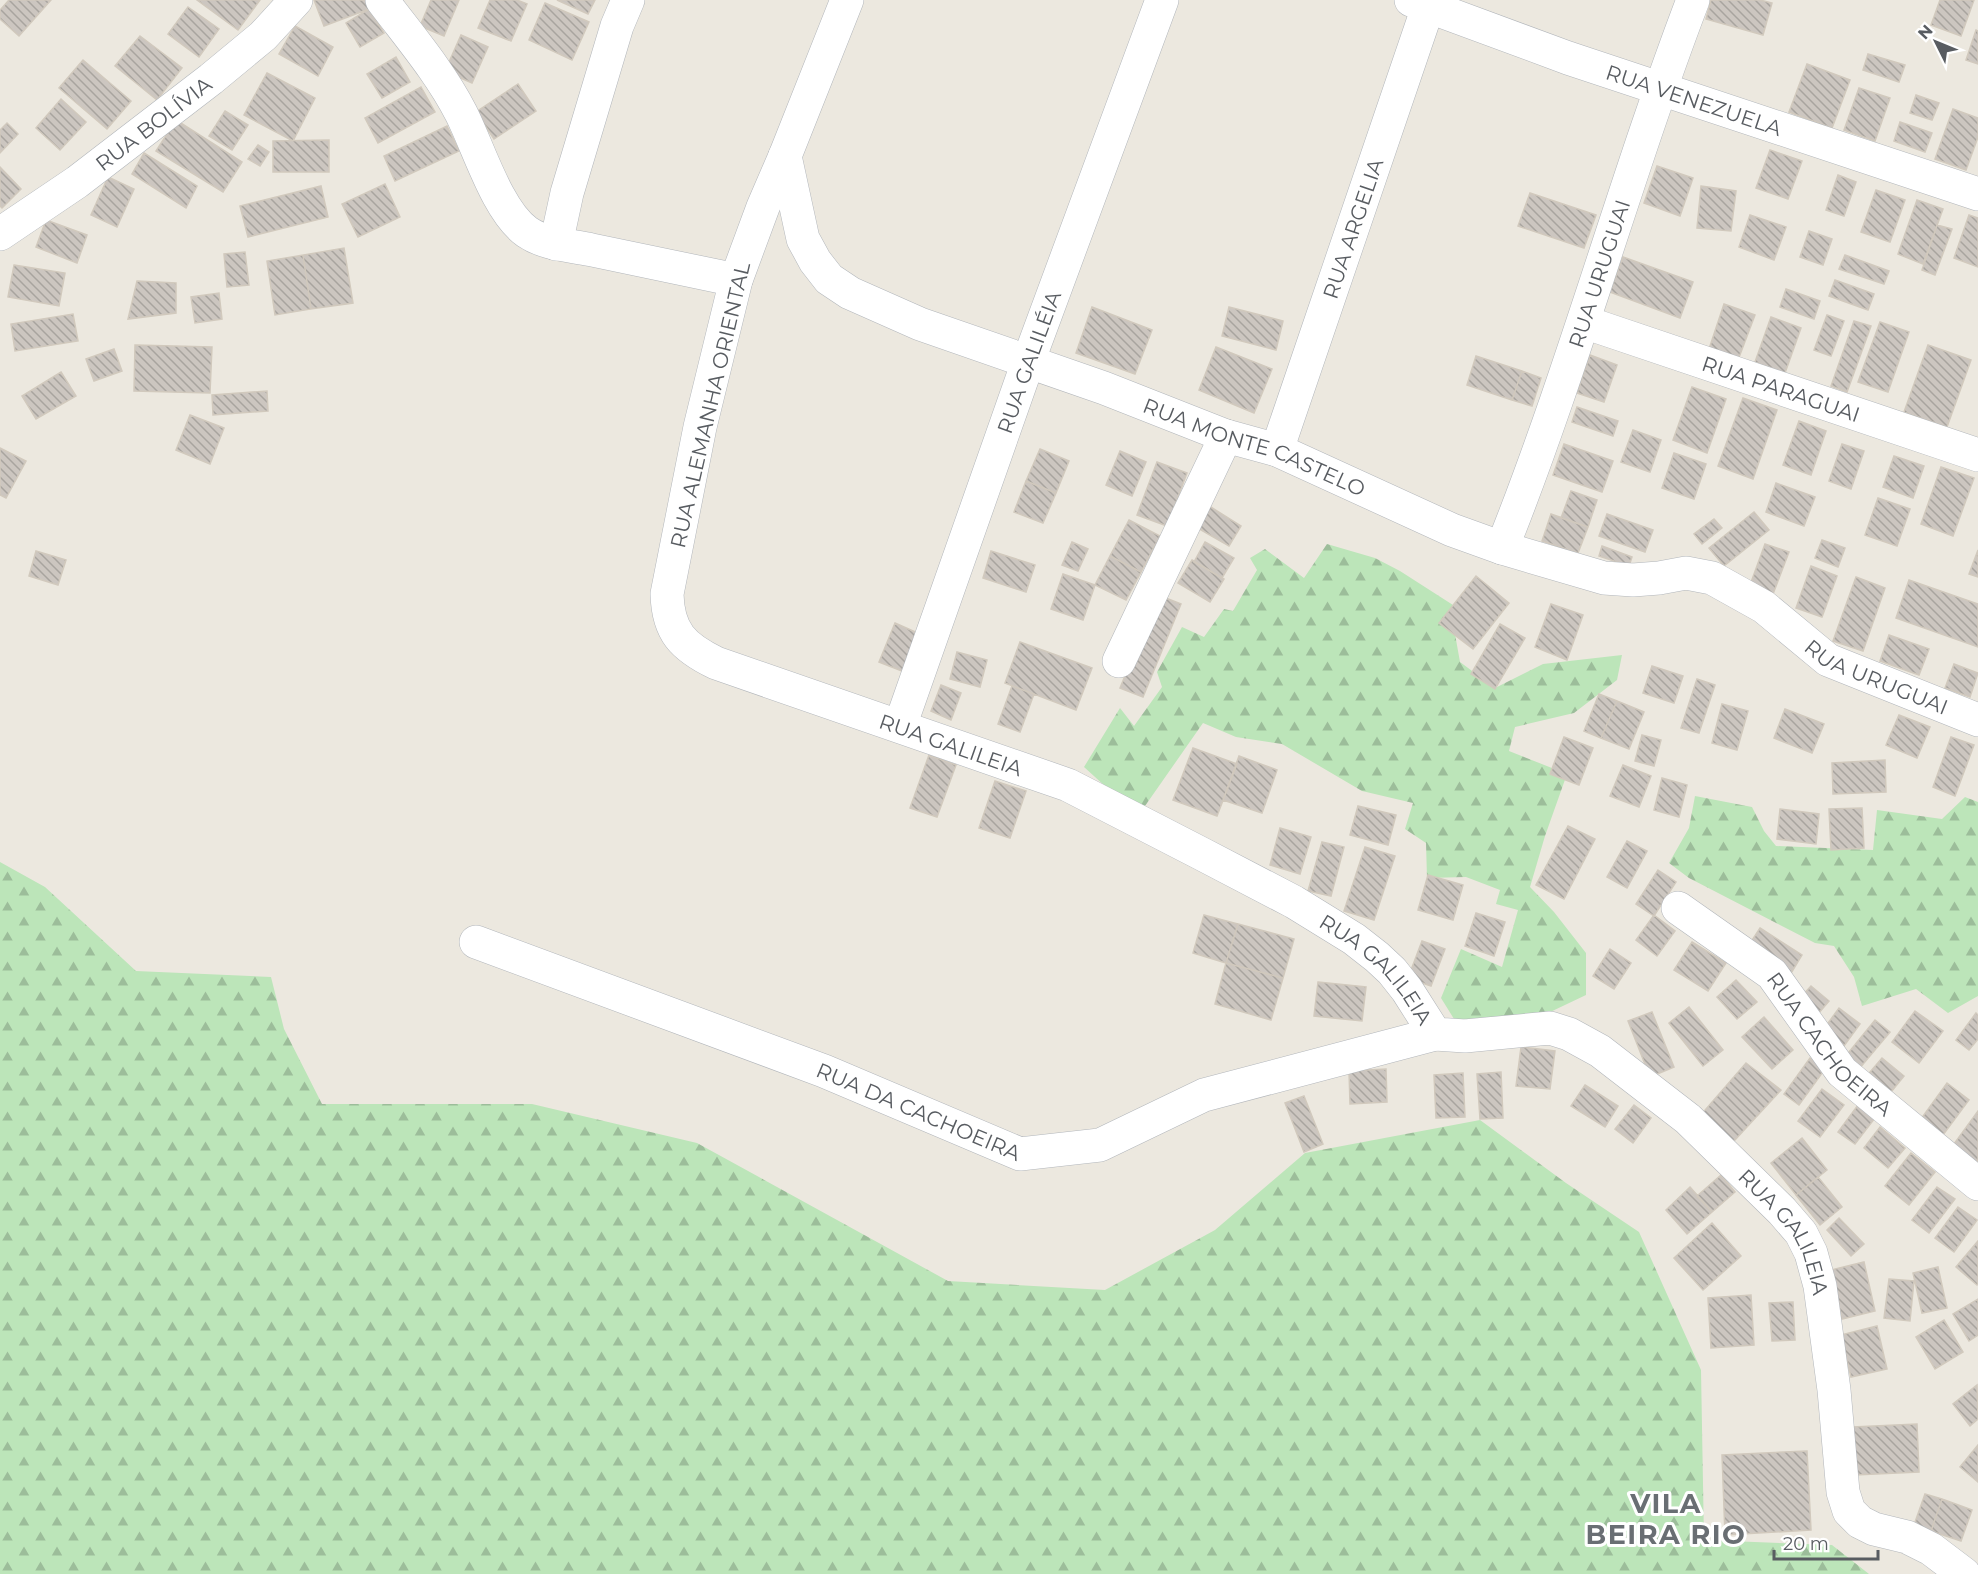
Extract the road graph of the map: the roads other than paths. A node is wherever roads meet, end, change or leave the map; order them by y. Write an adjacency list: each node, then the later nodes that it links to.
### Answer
1 (296, 0): 11 (street, RUA BOLÍVIA)
2 (382, 0): 12 (street)
3 (628, 0): 12 (street)
4 (847, 0): 9 (street, RUA ALEMANHA ORIENTAL)
5 (1162, 0): 15 (street, RUA GALILÉIA)
6 (1693, 0): 8 (street, RUA URUGUAI)
7 (1419, 4): 8 (street, RUA VENEZUELA); 17 (street, RUA ARGELIA)
8 (1659, 88): 10 (street, RUA VENEZUELA); 14 (street, RUA URUGUAI)
9 (785, 156): 13 (street, RUA ALEMANHA ORIENTAL); 15 (street, RUA MONTE CASTELO)
10 (1978, 194)
11 (0, 234)
12 (556, 244): 13 (street)
13 (736, 280): 22 (street, RUA ALEMANHA ORIENTAL)
14 (1584, 322): 18 (street, RUA PARAGUAI); 19 (street, RUA URUGUAI)
15 (1028, 362): 16 (street, RUA MONTE CASTELO); 24 (street, RUA GALILÉIA)
16 (1226, 436): 17 (street, RUA MONTE CASTELO); 21 (street)
17 (1277, 450): 19 (street, RUA MONTE CASTELO)
18 (1978, 455)
19 (1502, 548): 20 (street, RUA MONTE CASTELO)
20 (1686, 573): 23 (street, RUA URUGUAI)
21 (1119, 661)
22 (716, 663): 24 (street, RUA GALILEIA)
23 (1978, 720)
24 (900, 726): 27 (street, RUA GALILEIA)
25 (1678, 908): 28 (street, RUA CACHOEIRA)
26 (476, 942): 27 (street, RUA DA CACHOEIRA)
27 (1435, 1034): 29 (street, RUA GALILEIA)
28 (1978, 1184)
29 (1964, 1574)

